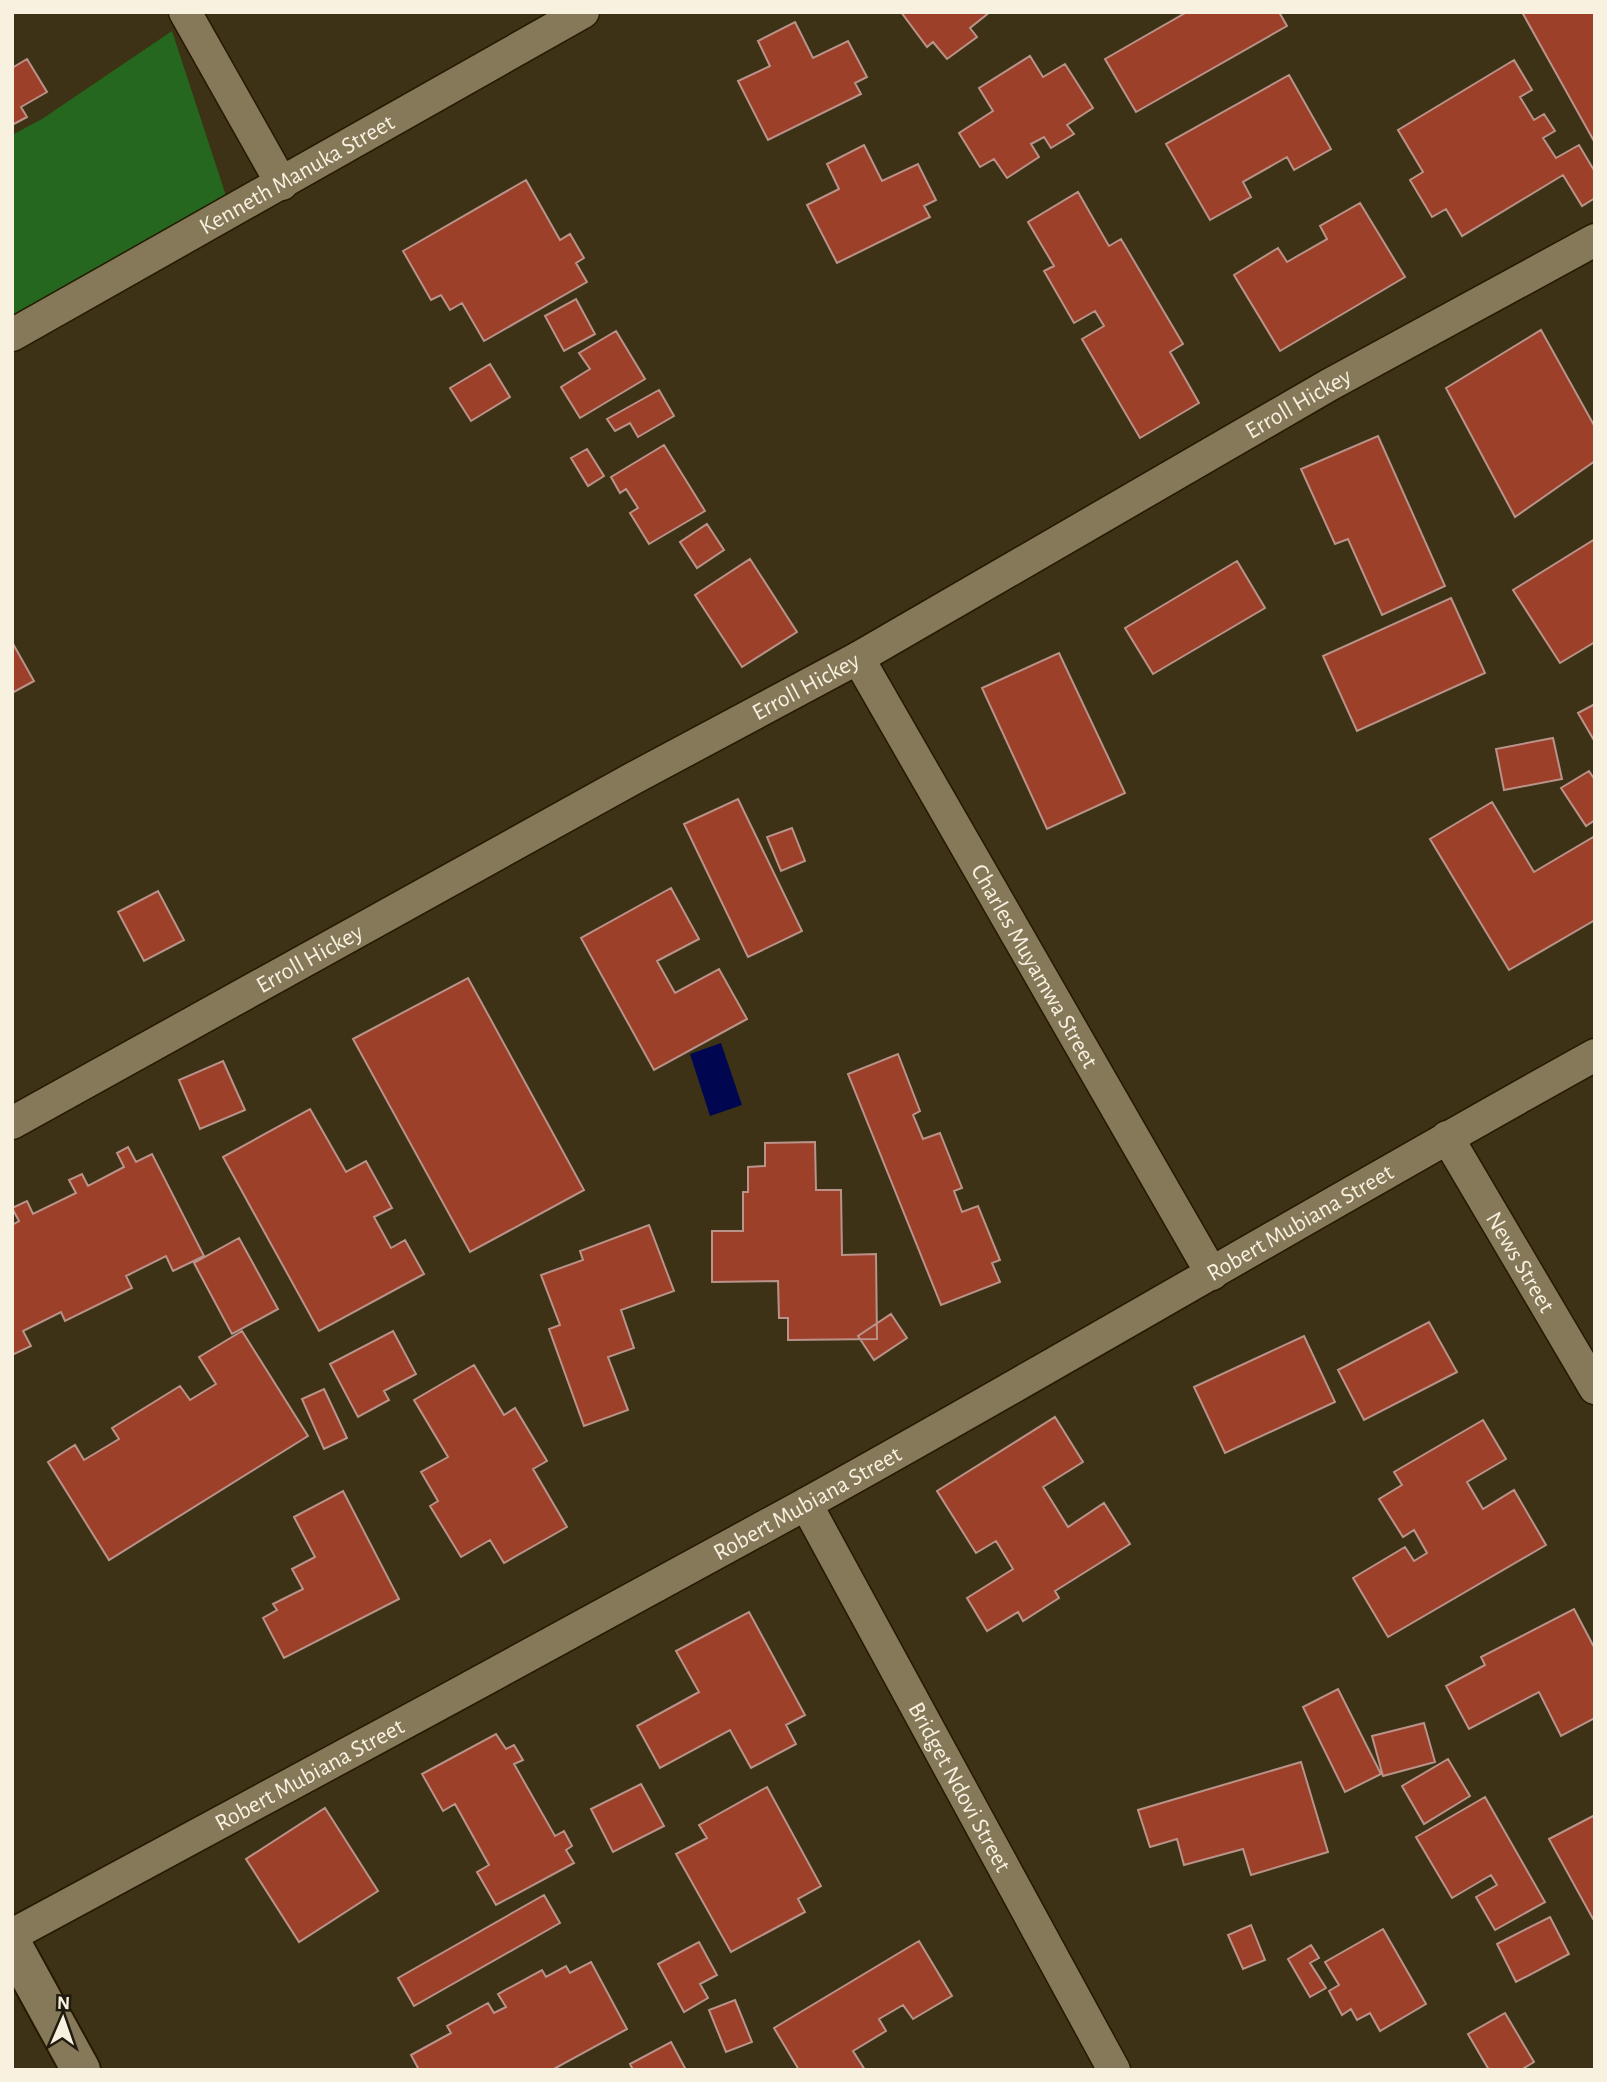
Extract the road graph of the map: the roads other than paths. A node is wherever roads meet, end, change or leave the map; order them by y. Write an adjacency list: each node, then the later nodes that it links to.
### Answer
1 (185, 12): 3 (street)
2 (583, 12): 3 (street, Kenneth Manuka Street)
3 (282, 184): 5 (street, Kenneth Manuka Street)
4 (1595, 240): 6 (street, Erroll Hickey)
5 (12, 335)
6 (858, 658): 8 (street, Erroll Hickey); 10 (street, Charles Muyamwa Street)
7 (1595, 1055): 9 (street, Robert Mubiana Street)
8 (12, 1124)
9 (1447, 1136): 10 (street, Robert Mubiana Street); 11 (street, News Street)
10 (1212, 1274): 12 (street, Robert Mubiana Street)
11 (1595, 1388)
12 (806, 1504): 13 (street, Robert Mubiana Street); 16 (street, Bridget Ndovi Street)
13 (12, 1936)
14 (12, 1944): 15 (main road)
15 (81, 2070)
16 (1114, 2070)

